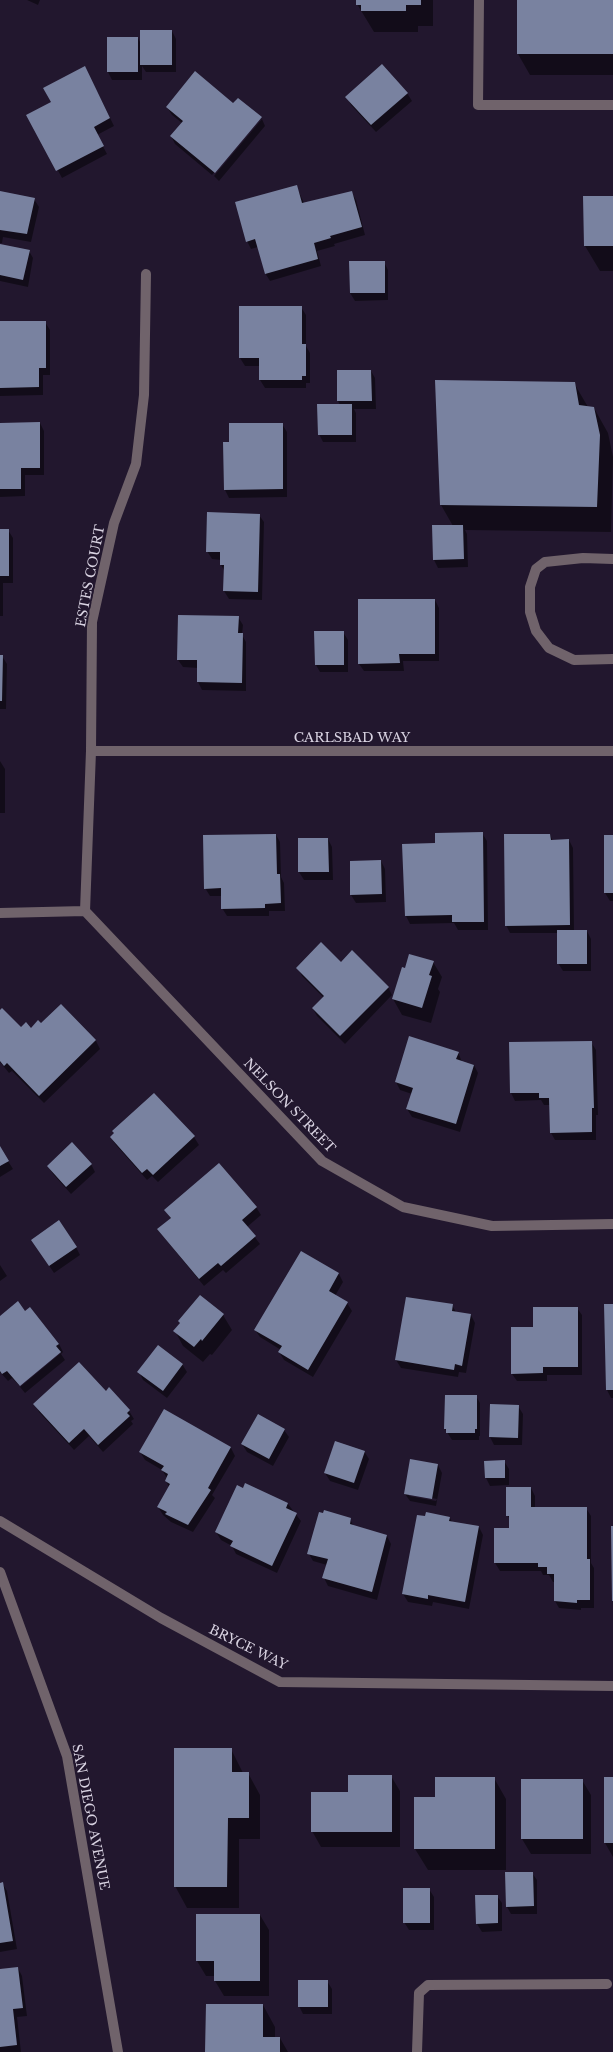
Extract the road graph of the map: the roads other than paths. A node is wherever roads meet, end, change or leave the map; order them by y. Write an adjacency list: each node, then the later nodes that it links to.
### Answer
1 (479, 0): 2 (street)
2 (613, 105)
3 (146, 274): 6 (street, ESTES COURT)
4 (613, 559): 5 (street)
5 (613, 659)
6 (91, 751): 7 (street, CARLSBAD WAY); 8 (street, ESTES COURT)
7 (613, 751)
8 (85, 911): 9 (street); 10 (street, NELSON STREET)
9 (0, 913)
10 (613, 1224)
11 (0, 1522): 13 (street, BRYCE WAY)
12 (0, 1572): 15 (street, SAN DIEGO AVENUE)
13 (613, 1686)
14 (607, 1984): 16 (street)
15 (118, 2052)
16 (417, 2052)

